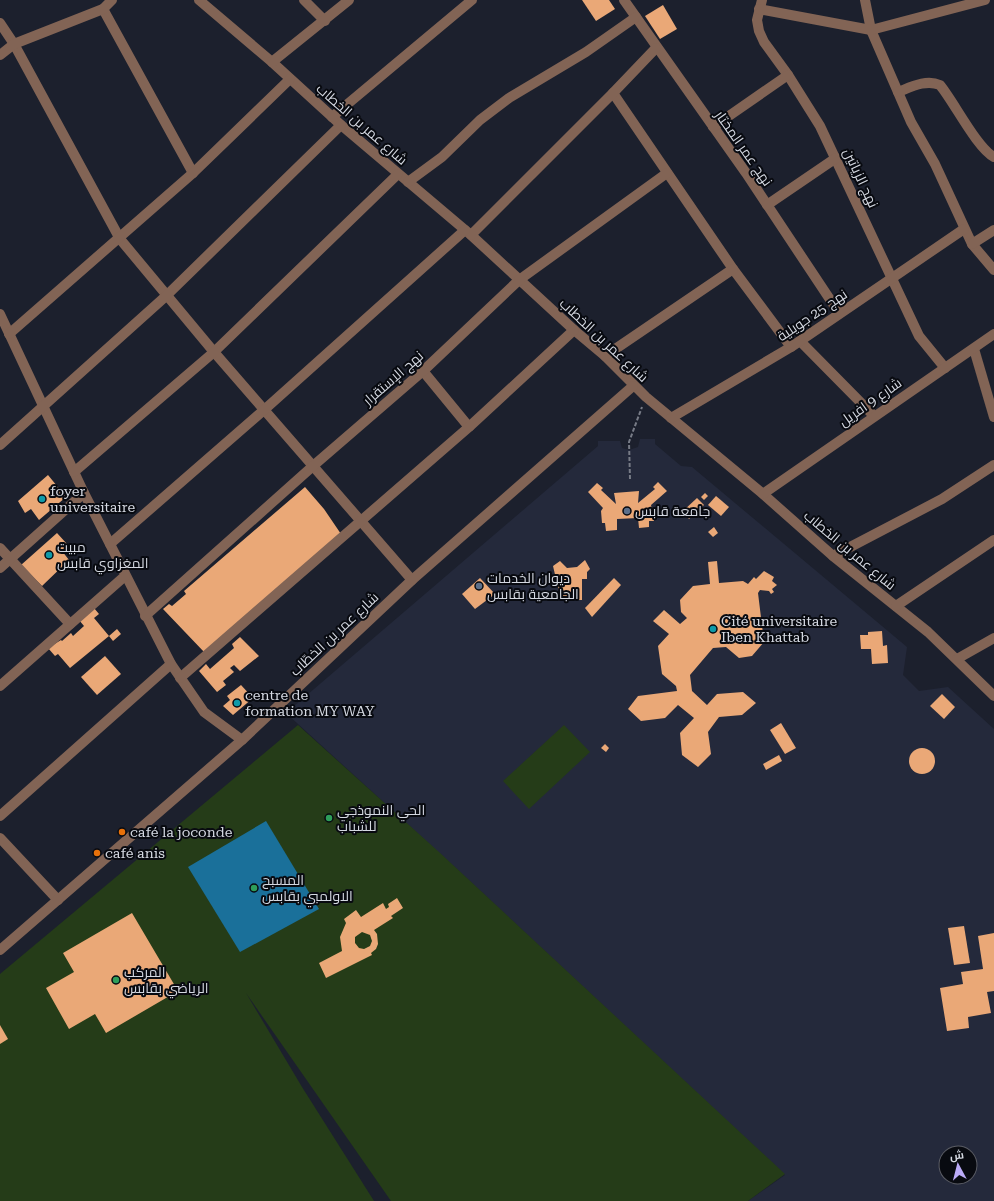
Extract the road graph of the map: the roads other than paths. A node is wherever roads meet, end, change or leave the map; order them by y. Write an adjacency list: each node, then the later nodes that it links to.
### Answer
1 (112, 0): 10 (street)
2 (199, 0): 18 (street, شارع عمر بن الخطاب)
3 (304, 0): 12 (street)
4 (349, 0): 12 (street)
5 (472, 0): 23 (street)
6 (624, 0): 11 (street, نهج عمر المختار)
7 (865, 0): 14 (street)
8 (985, 0): 14 (street)
9 (760, 4): 14 (street); 19 (street, نهج الزياتين)
10 (102, 9): 15 (street); 29 (street)
11 (636, 17): 16 (street, نهج عمر المختار); 31 (street)
12 (325, 21): 18 (street)
13 (0, 23): 15 (street)
14 (871, 30): 21 (street)
15 (14, 44): 17 (street); 36 (street)
16 (656, 48): 22 (street); 25 (street, نهج عمر المختار)
17 (0, 55)
18 (272, 62): 20 (street, شارع عمر بن الخطاب)
19 (788, 75): 25 (street); 27 (street, نهج الزياتين)
20 (290, 79): 23 (street, شارع عمر بن الخطاب); 29 (street)
21 (898, 92): 26 (street); 33 (street)
22 (613, 93): 28 (street); 35 (street)
23 (332, 117): 24 (street, شارع عمر بن الخطاب)
24 (341, 125): 30 (street, شارع عمر بن الخطاب); 42 (street)
25 (713, 127): 32 (street, نهج عمر المختار)
26 (994, 157)
27 (836, 158): 32 (street); 40 (street, نهج الزياتين)
28 (667, 173): 38 (street); 41 (street, نهج الإستقرار)
29 (193, 174): 36 (street)
30 (398, 174): 31 (street, شارع عمر بن الخطاب); 51 (street)
31 (408, 182): 35 (street, شارع عمر بن الخطاب)
32 (767, 205): 43 (street, نهج عمر المختار)
33 (964, 229): 37 (street); 40 (street, نهج 25 جويلية)
34 (994, 230): 37 (street)
35 (468, 232): 41 (street, شارع عمر بن الخطاب); 57 (street)
36 (120, 239): 42 (street); 46 (street)
37 (972, 244): 39 (street)
38 (733, 269): 49 (street); 52 (street)
39 (994, 270)
40 (892, 279): 43 (street, نهج 25 جويلية); 53 (street, نهج الزياتين)
41 (519, 280): 45 (street, شارع عمر بن الخطاب); 54 (street, نهج الإستقرار)
42 (166, 296): 51 (street); 56 (street)
43 (840, 313): 48 (street, نهج 25 جويلية)
44 (0, 314): 46 (street)
45 (574, 330): 52 (street, شارع عمر بن الخطاب); 61 (street)
46 (9, 334): 56 (street)
47 (994, 334): 50 (street, شارع 9 افريل)
48 (800, 341): 49 (street, نهج 25 جويلية); 58 (street)
49 (791, 347): 60 (street, نهج 25 جويلية)
50 (974, 349): 53 (street, شارع 9 افريل); 59 (street)
51 (214, 352): 57 (street); 65 (street)
52 (605, 356): 55 (street, شارع عمر بن الخطاب)
53 (945, 368): 58 (street, شارع 9 افريل)
54 (423, 372): 61 (street); 64 (street, نهج الإستقرار)
55 (633, 386): 60 (street, شارع عمر بن الخطاب); 76 (street, شارع عمر بن الخطّاب)
56 (43, 408): 62 (street); 65 (street)
57 (264, 410): 64 (street); 70 (street)
58 (874, 416): 67 (street, شارع 9 افريل)
59 (994, 417)
60 (671, 418): 67 (street, شارع عمر بن الخطاب)
61 (469, 427): 68 (street)
62 (0, 445)
63 (994, 465): 72 (street)
64 (313, 466): 68 (street); 78 (street, نهج الإستقرار)
65 (74, 472): 66 (street)
66 (84, 493): 70 (street); 73 (street)
67 (763, 494): 72 (street, شارع عمر بن الخطاب)
68 (361, 522): 76 (street); 83 (street)
69 (994, 540): 77 (street)
70 (110, 544): 75 (street)
71 (0, 548): 73 (street)
72 (833, 556): 77 (street, شارع عمر بن الخطاب)
73 (10, 559): 74 (street); 79 (street)
74 (0, 568)
75 (125, 576): 78 (street); 79 (street)
76 (412, 580): 86 (street, شارع عمر بن الخطّاب)
77 (896, 606): 81 (street, شارع عمر بن الخطاب)
78 (146, 616): 82 (street)
79 (70, 624): 84 (street)
80 (994, 638): 81 (street)
81 (957, 659): 85 (street, شارع عمر بن الخطاب)
82 (171, 664): 83 (street); 87 (street)
83 (180, 678): 86 (street)
84 (0, 686)
85 (994, 696)
86 (242, 740): 89 (street, شارع عمر بن الخطّاب)
87 (0, 816)
88 (0, 838): 89 (street)
89 (58, 900): 90 (street, شارع عمر بن الخطّاب)
90 (0, 950)

